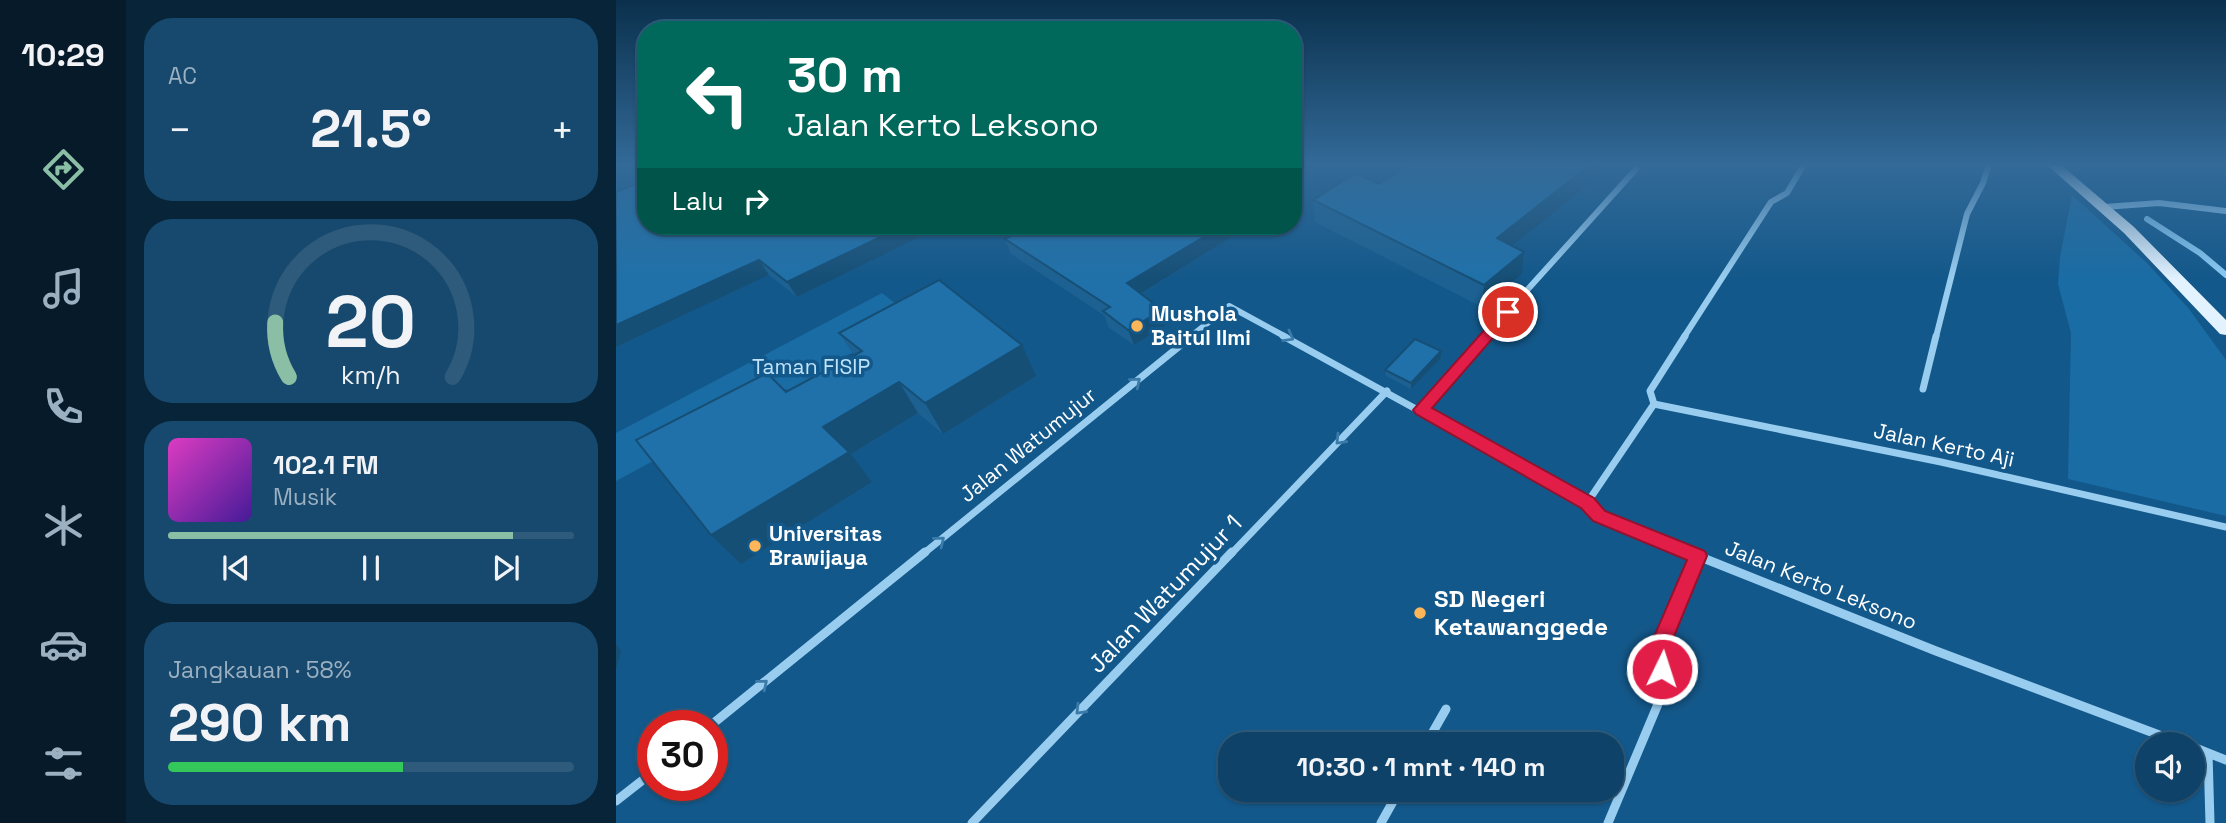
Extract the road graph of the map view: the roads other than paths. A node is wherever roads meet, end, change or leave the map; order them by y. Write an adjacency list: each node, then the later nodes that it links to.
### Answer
1 (1606, 202): 11 (street)
2 (1771, 202): 10 (street)
3 (1972, 202): 8 (street)
4 (2098, 202): 5 (main road)
5 (2104, 207): 6 (street); 7 (main road)
6 (2226, 211)
7 (2226, 330)
8 (1923, 390)
9 (1387, 391): 11 (street, Jalan Kerto Leksono); 16 (street, Jalan Watumujur, one-way to 9); 25 (street, Jalan Watumujur 1, one-way to 25)
10 (1654, 404): 12 (street); 13 (street, Jalan Kerto Aji)
11 (1421, 410): 12 (street, Jalan Kerto Leksono)
12 (1587, 503): 14 (street, Jalan Kerto Leksono)
13 (2226, 527)
14 (1698, 556): 18 (street, Jalan Kerto Leksono); 27 (street)
15 (1446, 709): 17 (street)
16 (728, 712)
17 (1433, 732)
18 (2151, 732)
19 (2205, 752): 20 (street)
20 (2208, 753): 21 (street); 28 (street)
21 (2226, 760)
22 (637, 785): 23 (street)
23 (616, 801)
24 (1393, 802): 26 (street)
25 (972, 823)
26 (1381, 823)
27 (1608, 823)
28 (2210, 823)

